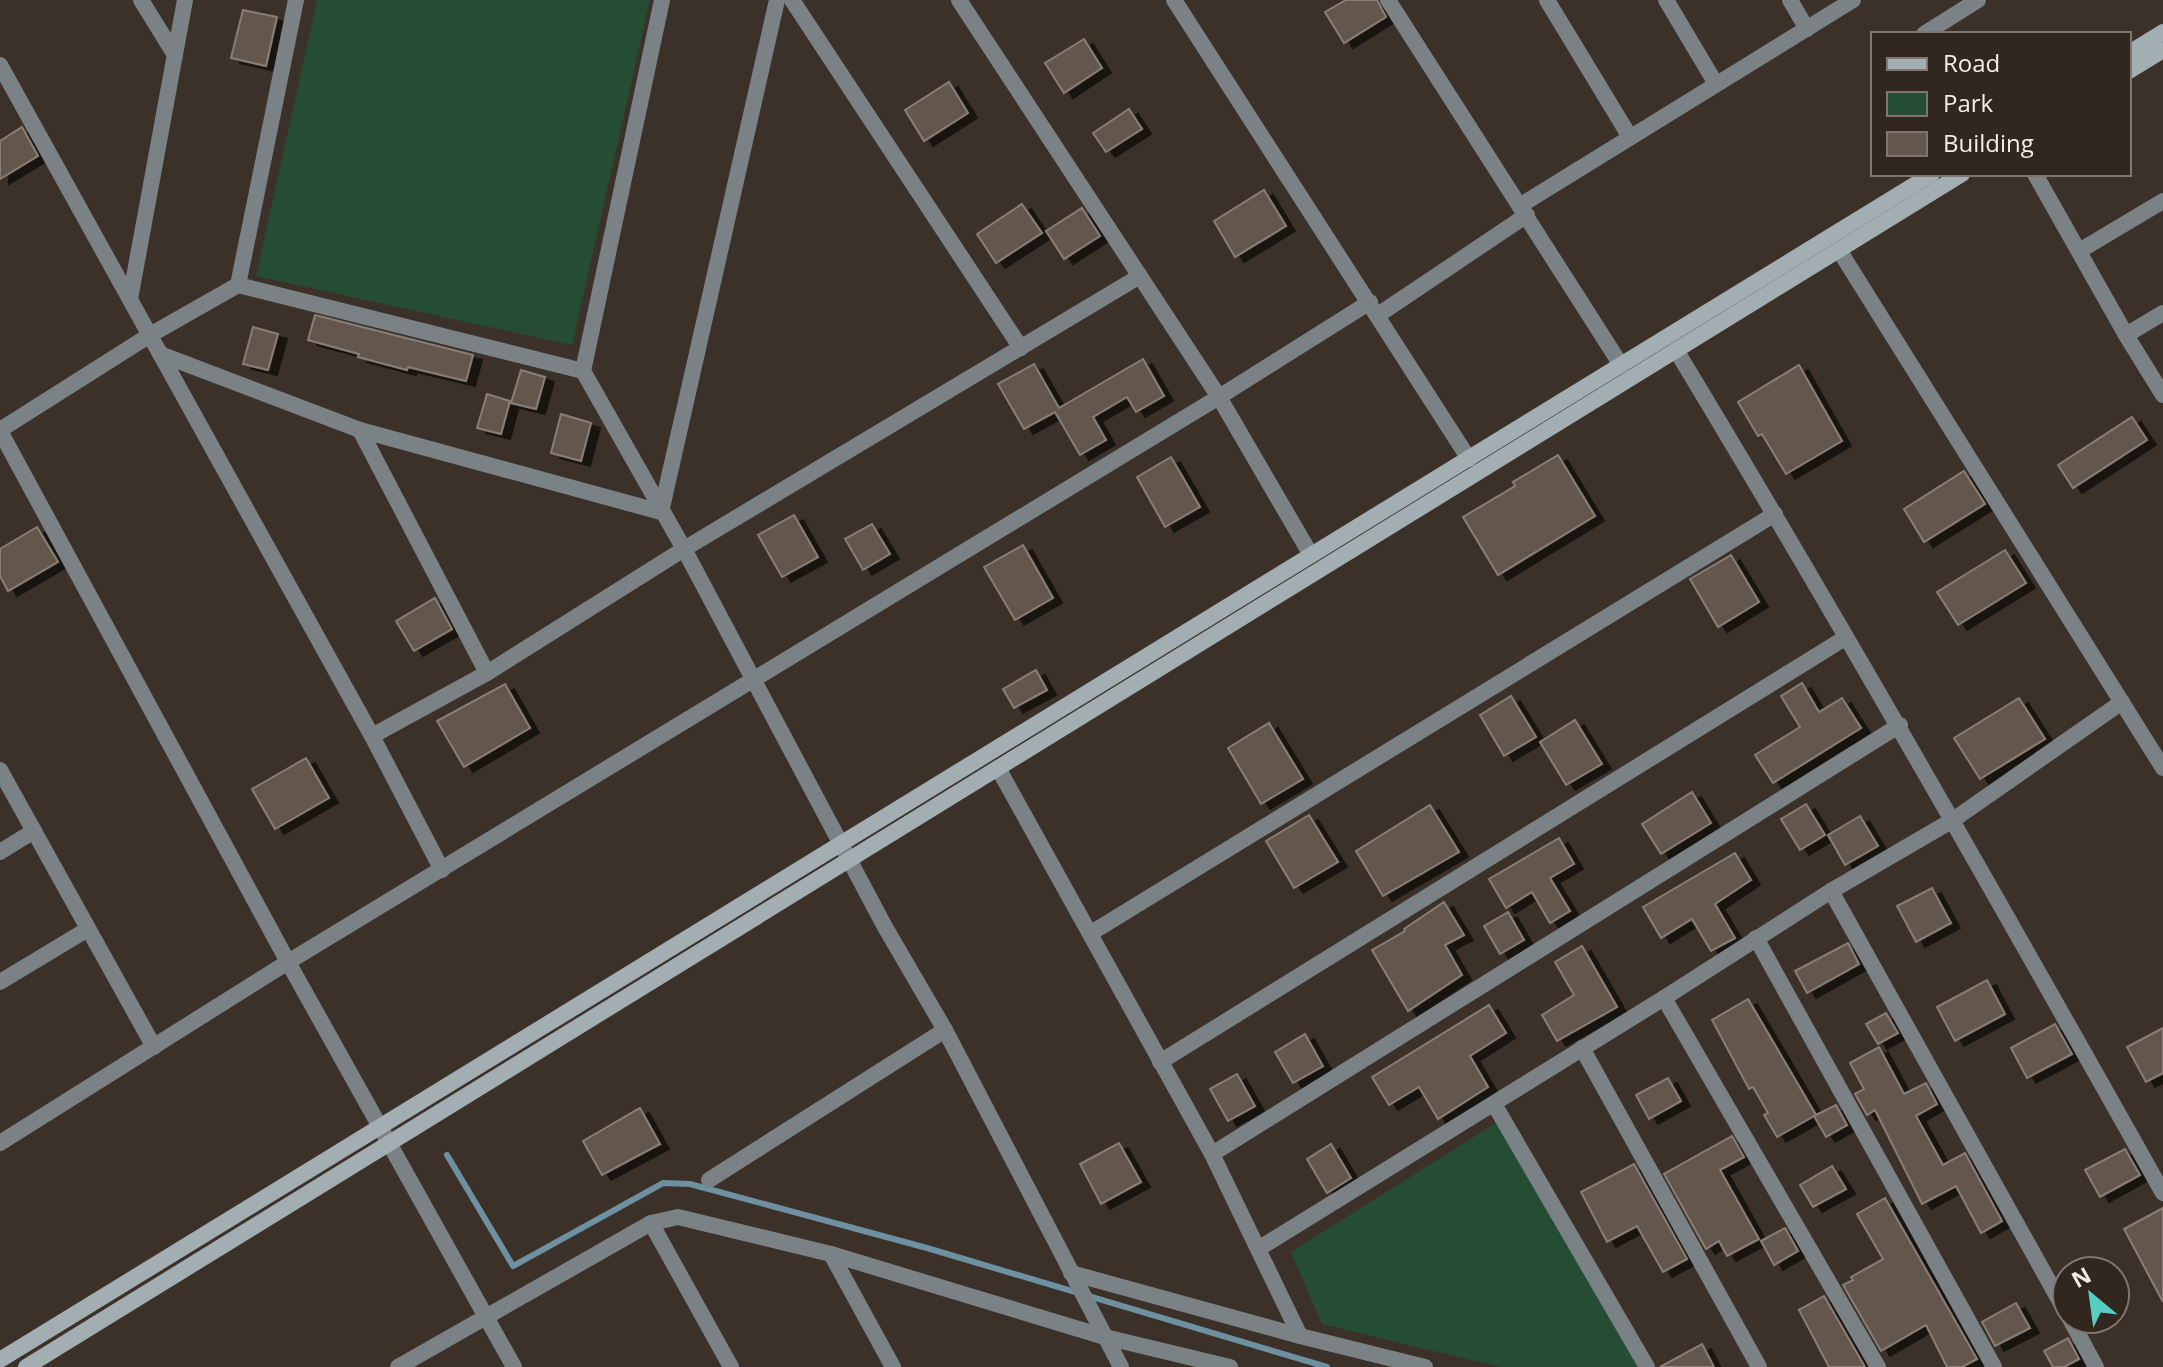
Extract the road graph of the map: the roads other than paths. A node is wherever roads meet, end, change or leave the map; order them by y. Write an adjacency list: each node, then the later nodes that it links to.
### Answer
1 (141, 0): 20 (street)
2 (185, 0): 20 (street)
3 (296, 0): 33 (street)
4 (662, 0): 43 (street)
5 (777, 0): 49 (street)
6 (792, 0): 39 (street)
7 (959, 0): 32 (street)
8 (1174, 0): 35 (street)
9 (1388, 0): 29 (street)
10 (1547, 0): 24 (street)
11 (1666, 0): 23 (street)
12 (1790, 0): 15 (street)
13 (1853, 0): 15 (street)
14 (1978, 0): 16 (street)
15 (1807, 29): 23 (street)
16 (1927, 32)
17 (2163, 32): 19 (street)
18 (2163, 50): 22 (street)
19 (2131, 52)
20 (175, 55): 34 (street)
21 (0, 65): 34 (street)
22 (2131, 70)
23 (1716, 84): 24 (street)
24 (1630, 137): 29 (street)
25 (1929, 176): 42 (street)
26 (1959, 176): 30 (street)
27 (2036, 176): 31 (street)
28 (2163, 201): 31 (street)
29 (1524, 210): 35 (street); 42 (street)
30 (1839, 250): 40 (street); 56 (street)
31 (2079, 251): 38 (street)
32 (1140, 276): 39 (street); 45 (street)
33 (238, 285): 37 (street); 43 (street)
34 (130, 299): 37 (street)
35 (1374, 308): 45 (street); 48 (street)
36 (2163, 313): 38 (street)
37 (150, 335): 41 (street); 46 (street)
38 (2126, 335): 44 (street)
39 (1021, 348): 51 (street)
40 (1676, 350): 50 (street); 59 (street)
41 (160, 354): 47 (street); 58 (street)
42 (1621, 365): 48 (street)
43 (583, 371): 49 (street)
44 (2163, 395)
45 (1219, 397): 52 (street); 55 (street)
46 (0, 430): 72 (street)
47 (360, 430): 49 (street); 54 (street)
48 (1469, 459): 52 (street)
49 (661, 512): 51 (street)
50 (1775, 514): 53 (street); 70 (street)
51 (684, 549): 54 (street); 55 (street)
52 (1311, 555): 64 (street)
53 (1845, 638): 57 (street); 78 (street)
54 (487, 673): 58 (street)
55 (752, 681): 64 (street); 67 (street)
56 (2122, 702): 60 (street); 62 (street)
57 (1900, 725): 62 (street); 83 (street)
58 (372, 736): 67 (street)
59 (998, 768): 66 (street); 70 (street)
60 (2163, 768)
61 (0, 770): 63 (street)
62 (1953, 820): 68 (street); 85 (street)
63 (34, 831): 65 (street); 69 (street)
64 (841, 844): 66 (street); 80 (street)
65 (0, 852)
66 (850, 859): 75 (street); 82 (street)
67 (442, 870): 72 (street)
68 (1831, 891): 71 (street); 90 (street)
69 (88, 929): 73 (street); 76 (street)
70 (1091, 933): 78 (street)
71 (1756, 938): 74 (street); 107 (street)
72 (288, 962): 76 (street); 80 (street)
73 (0, 982)
74 (1664, 998): 77 (street); 106 (street)
75 (945, 1030): 84 (street); 89 (street)
76 (154, 1047): 81 (street)
77 (1582, 1048): 79 (street); 105 (street)
78 (1160, 1062): 83 (street)
79 (1494, 1104): 87 (street); 104 (street)
80 (380, 1127): 82 (street); 95 (street)
81 (0, 1143)
82 (389, 1143): 91 (street); 96 (street)
83 (1212, 1154): 87 (street)
84 (709, 1180)
85 (2163, 1193)
86 (651, 1223): 88 (street); 91 (street); 99 (street)
87 (1258, 1249): 93 (street)
88 (831, 1254): 94 (street); 100 (street)
89 (1071, 1273): 93 (street); 94 (street)
90 (2051, 1286)
91 (485, 1315): 97 (street); 98 (street)
92 (2078, 1335): 108 (street)
93 (1300, 1336): 103 (street)
94 (1105, 1337): 101 (street); 102 (street)
95 (0, 1360)
96 (26, 1367)
97 (398, 1367)
98 (514, 1367)
99 (731, 1367)
100 (893, 1367)
101 (1121, 1367)
102 (1230, 1367)
103 (1425, 1367)
104 (1647, 1367)
105 (1759, 1367)
106 (1878, 1367)
107 (1994, 1367)
108 (2096, 1367)

